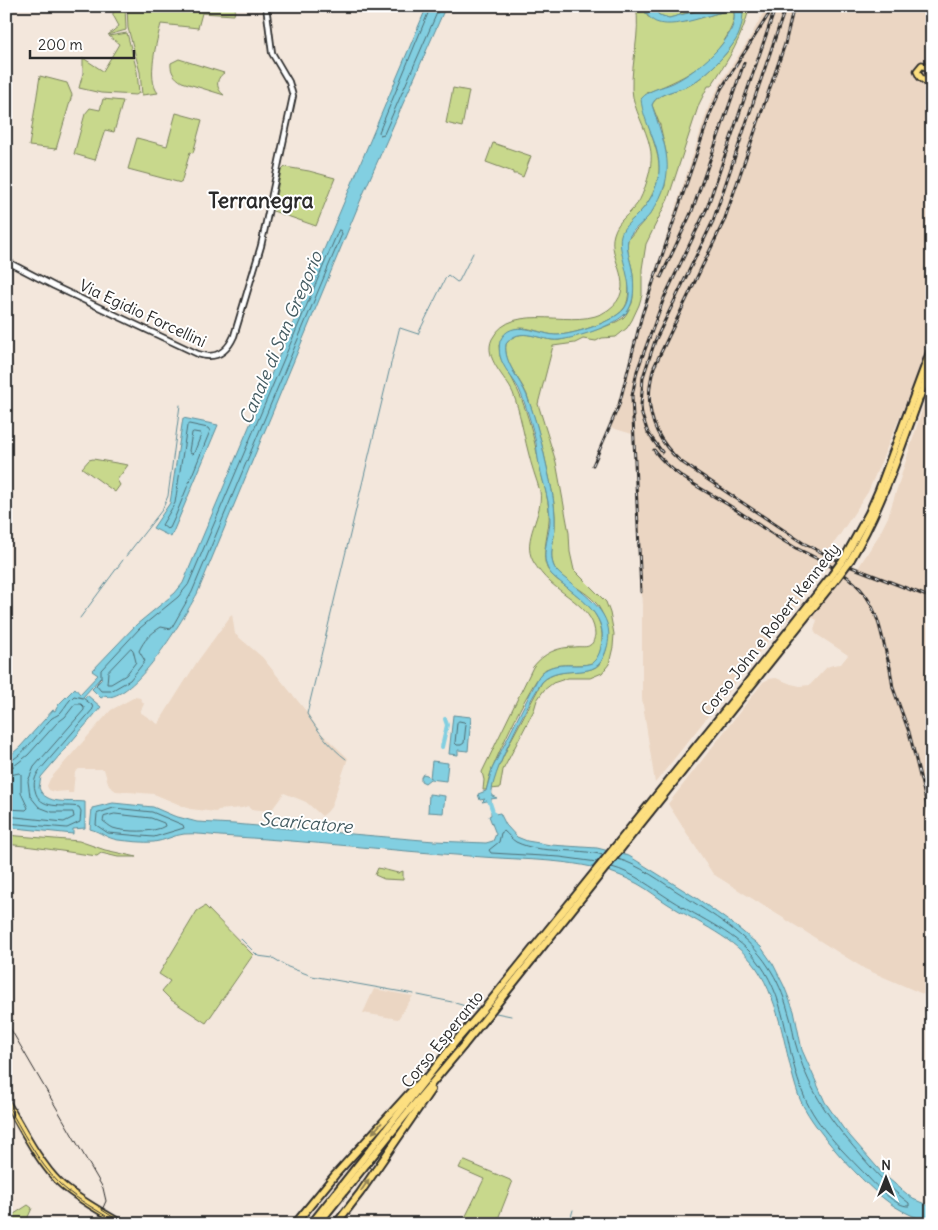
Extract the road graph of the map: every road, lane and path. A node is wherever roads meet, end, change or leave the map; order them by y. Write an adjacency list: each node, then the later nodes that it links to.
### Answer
1 (266, 6): 4 (street, Via Egidio Forcellini)
2 (932, 70): 3 (main road)
3 (932, 86)
4 (6, 261)
5 (932, 347): 7 (highway, Corso John e Robert Kennedy)
6 (932, 363): 7 (highway, Corso John e Robert Kennedy)
7 (881, 492): 8 (highway, Corso John e Robert Kennedy, bridge)
8 (598, 872): 9 (highway, Corso Esperanto); 10 (highway, Corso Esperanto)
9 (457, 1040): 13 (highway, one-way to 13); 14 (highway, Corso Esperanto)
10 (464, 1045): 15 (highway, Corso Esperanto); 16 (highway, one-way to 10)
11 (6, 1101): 12 (main road)
12 (122, 1224)
13 (295, 1224)
14 (312, 1224)
15 (318, 1224)
16 (336, 1224)

